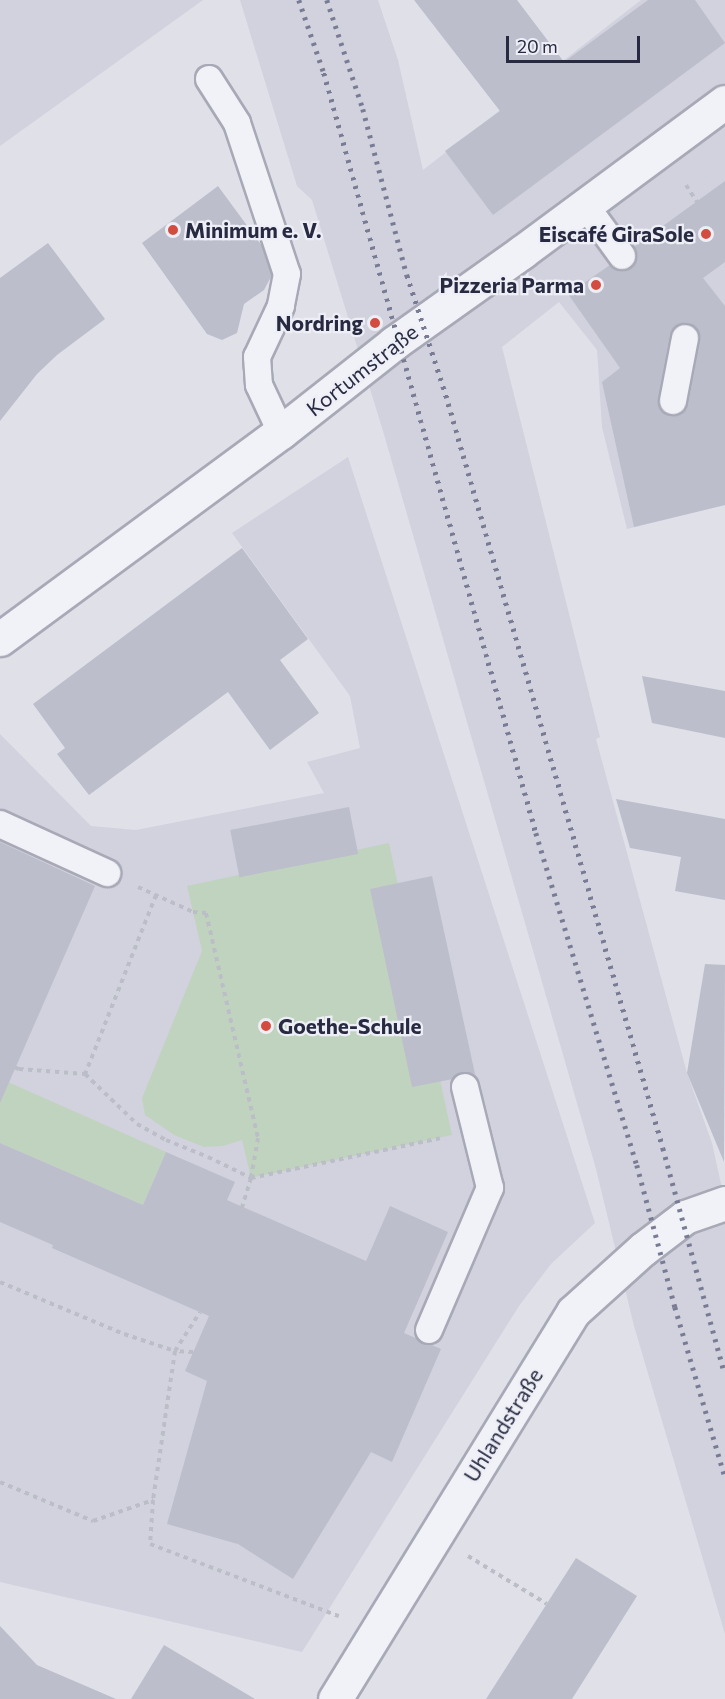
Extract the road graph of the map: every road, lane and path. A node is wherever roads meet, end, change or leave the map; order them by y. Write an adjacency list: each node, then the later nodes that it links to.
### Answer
1 (209, 79): 9 (lane)
2 (725, 102): 5 (street, Kortumstraße)
3 (686, 185): 4 (path)
4 (697, 202)
5 (585, 205): 6 (lane); 9 (street, Kortumstraße)
6 (622, 256)
7 (685, 338): 8 (lane)
8 (673, 401)
9 (282, 432): 10 (street, Kortumstraße)
10 (0, 639)
11 (0, 824): 12 (lane)
12 (107, 873): 13 (path)
13 (156, 895): 15 (path); 18 (path)
14 (7, 1064): 15 (path)
15 (85, 1074): 18 (path)
16 (465, 1087): 17 (lane)
17 (475, 1130): 18 (path); 23 (lane)
18 (251, 1178): 20 (path)
19 (725, 1203): 31 (street, Uhlandstraße)
20 (241, 1210)
21 (0, 1282): 24 (path)
22 (200, 1312): 24 (path)
23 (429, 1330)
24 (175, 1351): 25 (path); 27 (path)
25 (193, 1352)
26 (0, 1482): 27 (path)
27 (153, 1500): 30 (path)
28 (468, 1556): 29 (path)
29 (546, 1604)
30 (340, 1617)
31 (335, 1699)

